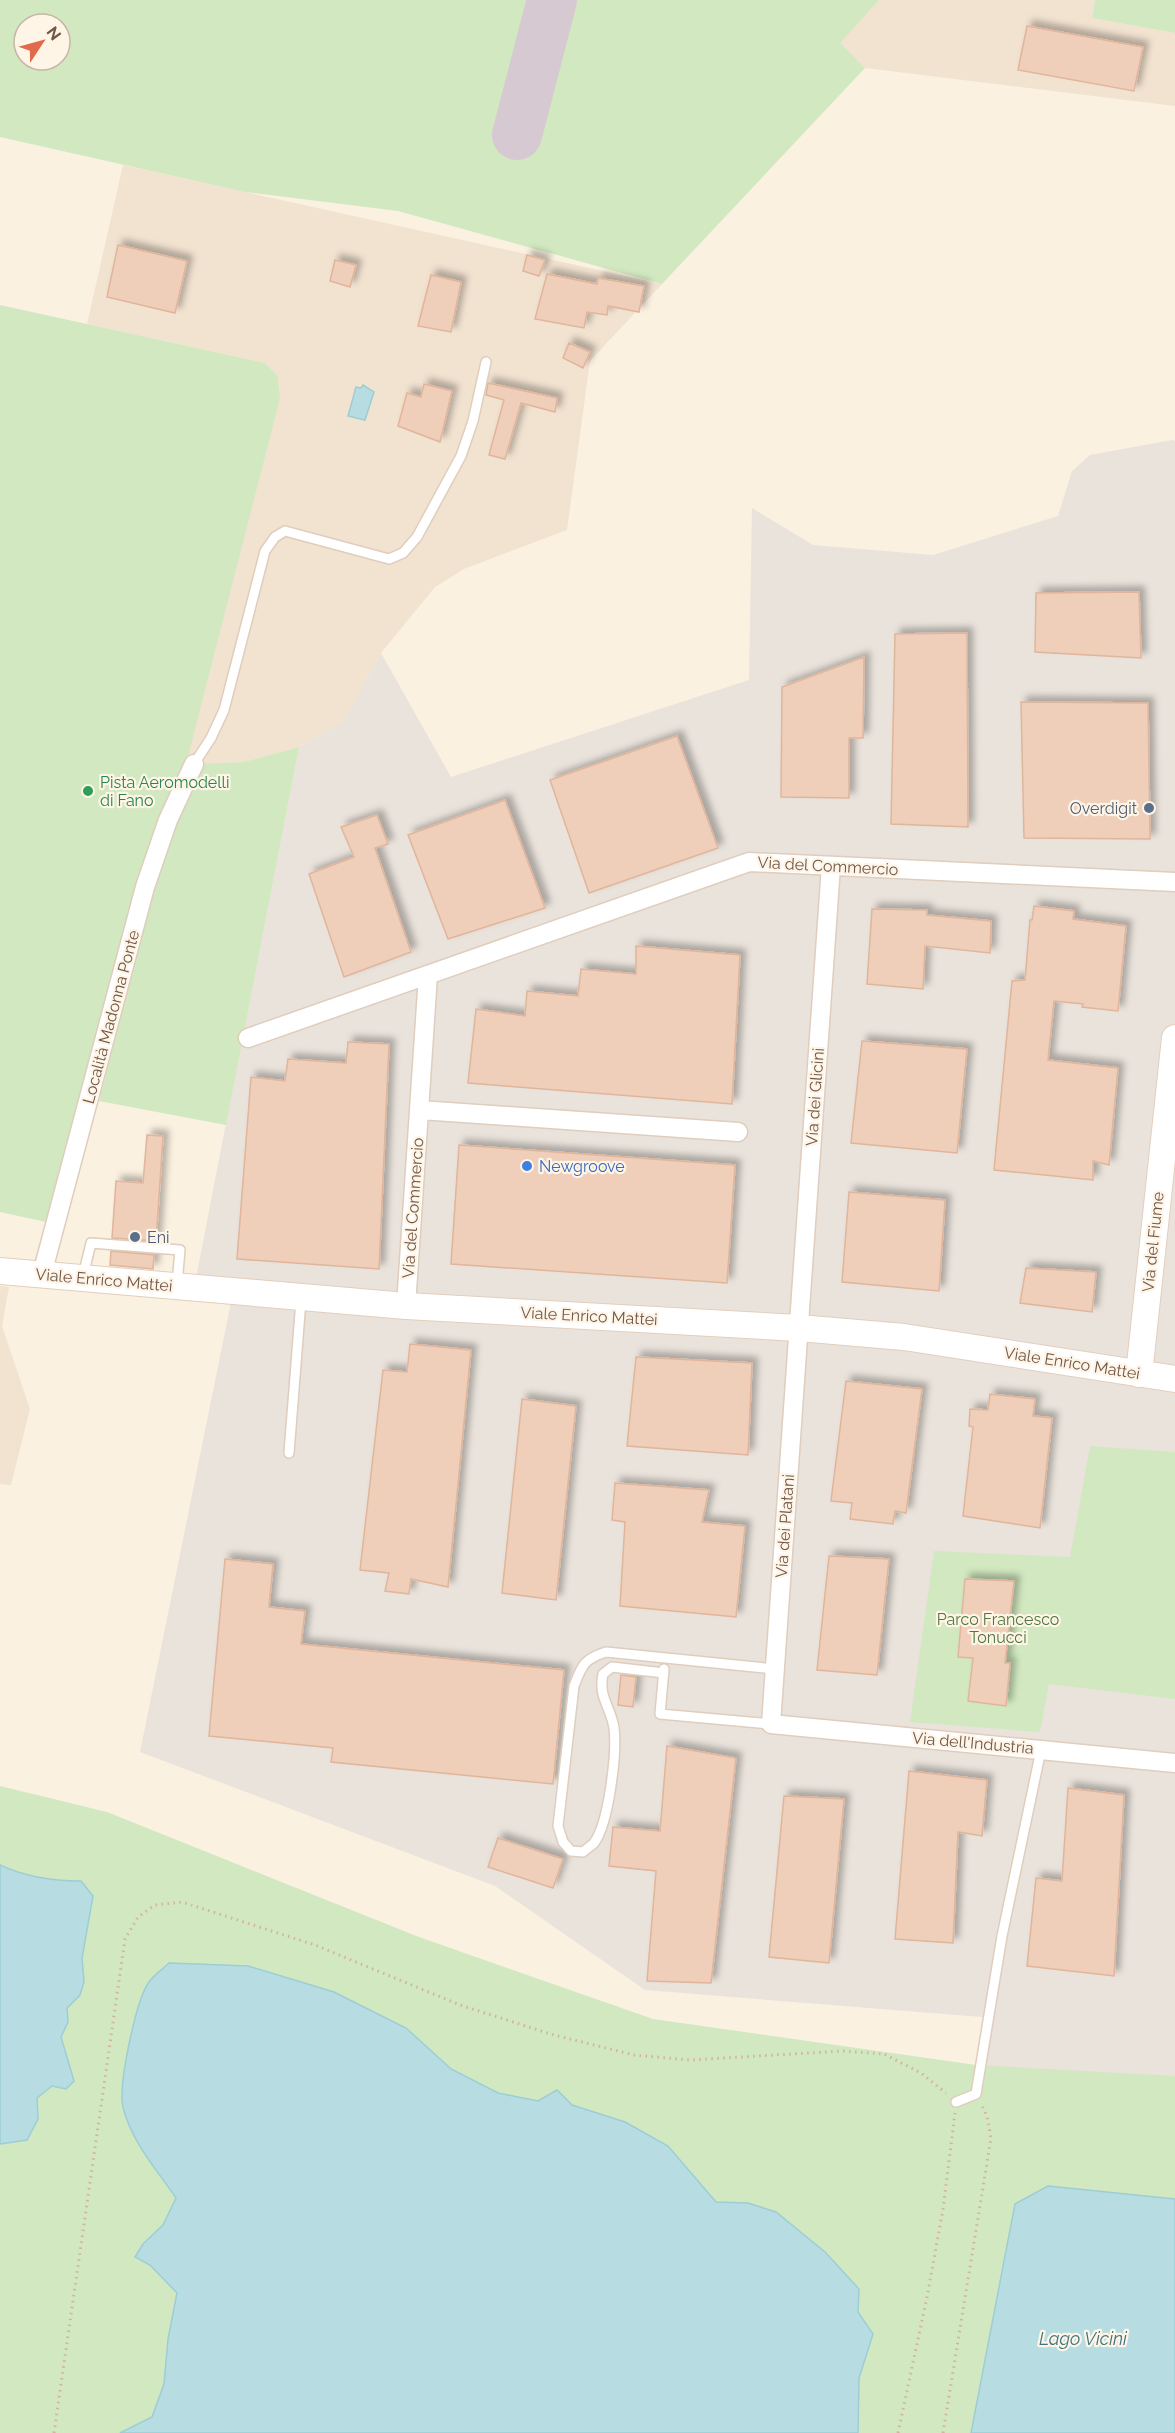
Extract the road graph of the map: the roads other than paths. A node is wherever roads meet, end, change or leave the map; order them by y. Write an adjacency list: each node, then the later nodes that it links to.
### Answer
1 (486, 362): 2 (lane)
2 (194, 764): 12 (street, Località Madonna Ponte)
3 (831, 866): 4 (street, Via del Commercio); 5 (street, Via del Commercio); 17 (street, Via dei Glicini)
4 (1175, 882)
5 (429, 975): 6 (street, Via del Commercio); 9 (street, Via del Commercio)
6 (248, 1038)
7 (1175, 1038): 8 (street, Via del Fiume)
8 (1173, 1075): 18 (street, Via del Fiume)
9 (420, 1110): 10 (street); 16 (street, Via del Commercio)
10 (738, 1132)
11 (0, 1270): 12 (street, Viale Enrico Mattei)
12 (42, 1274): 13 (street, Viale Enrico Mattei)
13 (83, 1278): 14 (street, Viale Enrico Mattei); 14 (lane)
14 (177, 1286): 15 (street, Viale Enrico Mattei)
15 (301, 1297): 16 (street, Viale Enrico Mattei); 20 (lane)
16 (406, 1306): 17 (street, Viale Enrico Mattei)
17 (799, 1328): 18 (street, Viale Enrico Mattei); 22 (street, Via dei Platani)
18 (1139, 1374): 19 (street, Viale Enrico Mattei)
19 (1175, 1379)
20 (289, 1453)
21 (665, 1658): 22 (lane); 23 (lane); 23 (lane)
22 (775, 1669): 24 (street, Via dei Platani)
23 (664, 1673): 24 (lane)
24 (771, 1724): 25 (street, Via dell'Industria)
25 (1041, 1750): 26 (street, Via dell'Industria); 27 (lane)
26 (1175, 1763)
27 (956, 2102)

